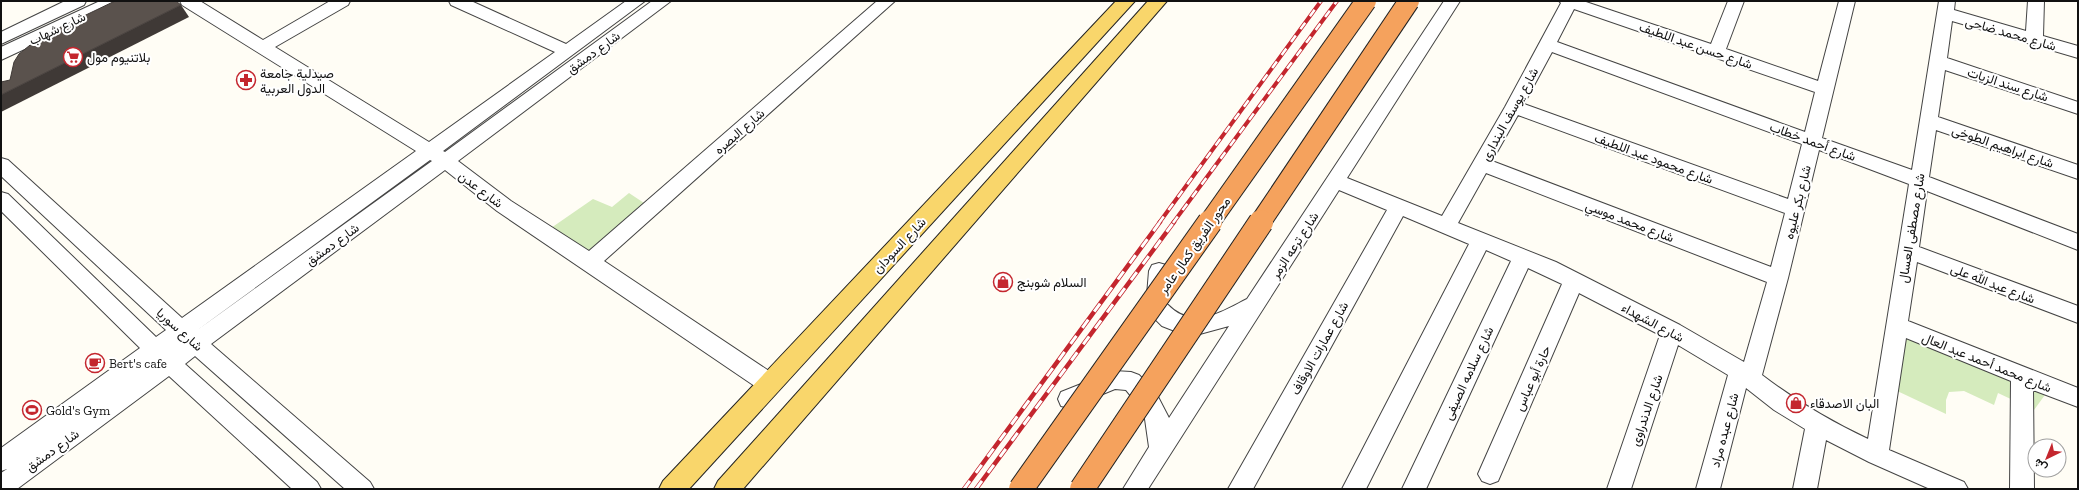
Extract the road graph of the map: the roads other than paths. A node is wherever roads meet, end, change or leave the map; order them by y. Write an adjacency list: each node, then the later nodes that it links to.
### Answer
1 (78, 1): 19 (street, شارع شهاب)
2 (113, 1): 26 (street, شارع شهاب)
3 (188, 1): 22 (street, شارع عدن)
4 (342, 1): 22 (street)
5 (457, 1): 23 (street)
6 (637, 1): 23 (street, شارع دمشق)
7 (663, 1): 33 (street, شارع دمشق)
8 (887, 1): 47 (street, شارع البصره)
9 (1126, 1): 59 (main road, شارع السودان)
10 (1158, 1): 72 (main road)
11 (1366, 1): 73 (highway, محور الفريق كمال عامر, bridge)
12 (1409, 1): 74 (highway, bridge)
13 (1452, 1): 38 (street, شارع ترعه الزمر)
14 (1569, 1): 21 (street, شارع يوسف البندارى); 24 (street, شارع حسن عبد اللطيف)
15 (1736, 1): 24 (street)
16 (1847, 1): 28 (street, شارع بكر عليوه)
17 (2036, 1): 20 (street)
18 (1946, 7): 20 (street, شارع محمد ضاحى); 27 (street, شارع مصطفى العسال)
19 (1, 39)
20 (2034, 39): 25 (street, شارع محمد ضاحى)
21 (1548, 44): 29 (street, شارع يوسف البندارى); 32 (street, شارع أحمد خطاب)
22 (263, 47): 33 (street, شارع عدن)
23 (568, 51): 33 (street, شارع دمشق)
24 (1717, 52): 28 (street, شارع حسن عبد اللطيف)
25 (2078, 52)
26 (1, 54)
27 (1938, 61): 30 (street, شارع سند الزيات); 31 (street, شارع مصطفى العسال)
28 (1825, 89): 32 (street, شارع بكر عليوه)
29 (1514, 107): 34 (street, شارع يوسف البندارى); 41 (street, شارع محمود عبد اللطيف)
30 (2078, 108)
31 (1928, 120): 36 (street, شارع ابراهيم الطوخى); 37 (street, شارع مصطفى العسال)
32 (1812, 140): 37 (street, شارع أحمد خطاب); 41 (street, شارع بكر عليوه)
33 (438, 156): 47 (street, شارع عدن); 55 (street, شارع دمشق)
34 (1482, 164): 42 (street, شارع يوسف البندارى); 49 (street, شارع محمد موسي)
35 (1, 165): 55 (street, شارع سوريا)
36 (2078, 172)
37 (1919, 180): 44 (street, شارع أحمد خطاب); 45 (street, شارع مصطفى العسال)
38 (1336, 181): 40 (street, شارع الشهداء); 51 (street, شارع ترعه الزمر)
39 (1, 199): 56 (street)
40 (1398, 206): 42 (street, شارع الشهداء); 76 (street, شارع عمارات الاوقاف)
41 (1795, 209): 49 (street, شارع بكر عليوه)
42 (1446, 226): 43 (street, شارع الشهداء)
43 (1481, 240): 46 (street, شارع الشهداء); 77 (street)
44 (2078, 242)
45 (1908, 251): 52 (street, شارع عبد الله على); 53 (street, شارع مصطفى العسال)
46 (1523, 256): 50 (street, شارع الشهداء); 78 (street, شارع سلامه الصيفى)
47 (590, 262): 59 (street, شارع عدن)
48 (1159, 271): 51 (street)
49 (1778, 278): 57 (street, شارع بكر عليوه)
50 (1574, 281): 54 (street, شارع الشهداء); 66 (street, حارة أبو عباس)
51 (1256, 304): 63 (street, شارع ترعه الزمر)
52 (2078, 315)
53 (1896, 325): 58 (street, شارع محمد أحمد عبد العال); 64 (street, شارع مصطفى العسال)
54 (1672, 331): 57 (street, شارع الشهداء); 79 (street, شارع الدندراوى)
55 (189, 337): 56 (street, شارع دمشق); 70 (street, شارع سوريا)
56 (163, 357): 65 (street, شارع دمشق); 68 (street, شارع دمشق); 69 (street)
57 (1745, 375): 62 (street, شارع الشهداء); 80 (street, شارع عبده مراد)
58 (2022, 376): 60 (street, شارع محمد أحمد عبد العال); 83 (street)
59 (770, 384): 71 (main road, شارع السودان)
60 (2078, 398)
61 (1069, 399): 63 (street)
62 (1817, 426): 64 (street, شارع الشهداء); 81 (street)
63 (1161, 450): 75 (street, شارع ترعه الزمر)
64 (1877, 455): 67 (street, شارع الشهداء)
65 (1, 461)
66 (1490, 474)
67 (1921, 482): 82 (street, شارع الشهداء)
68 (1, 487)
69 (309, 489)
70 (362, 489)
71 (672, 489)
72 (727, 489)
73 (1021, 489)
74 (1082, 489)
75 (1135, 489)
76 (1240, 489)
77 (1354, 489)
78 (1414, 489)
79 (1619, 489)
80 (1708, 489)
81 (1805, 489)
82 (1956, 489)
83 (2022, 489)

